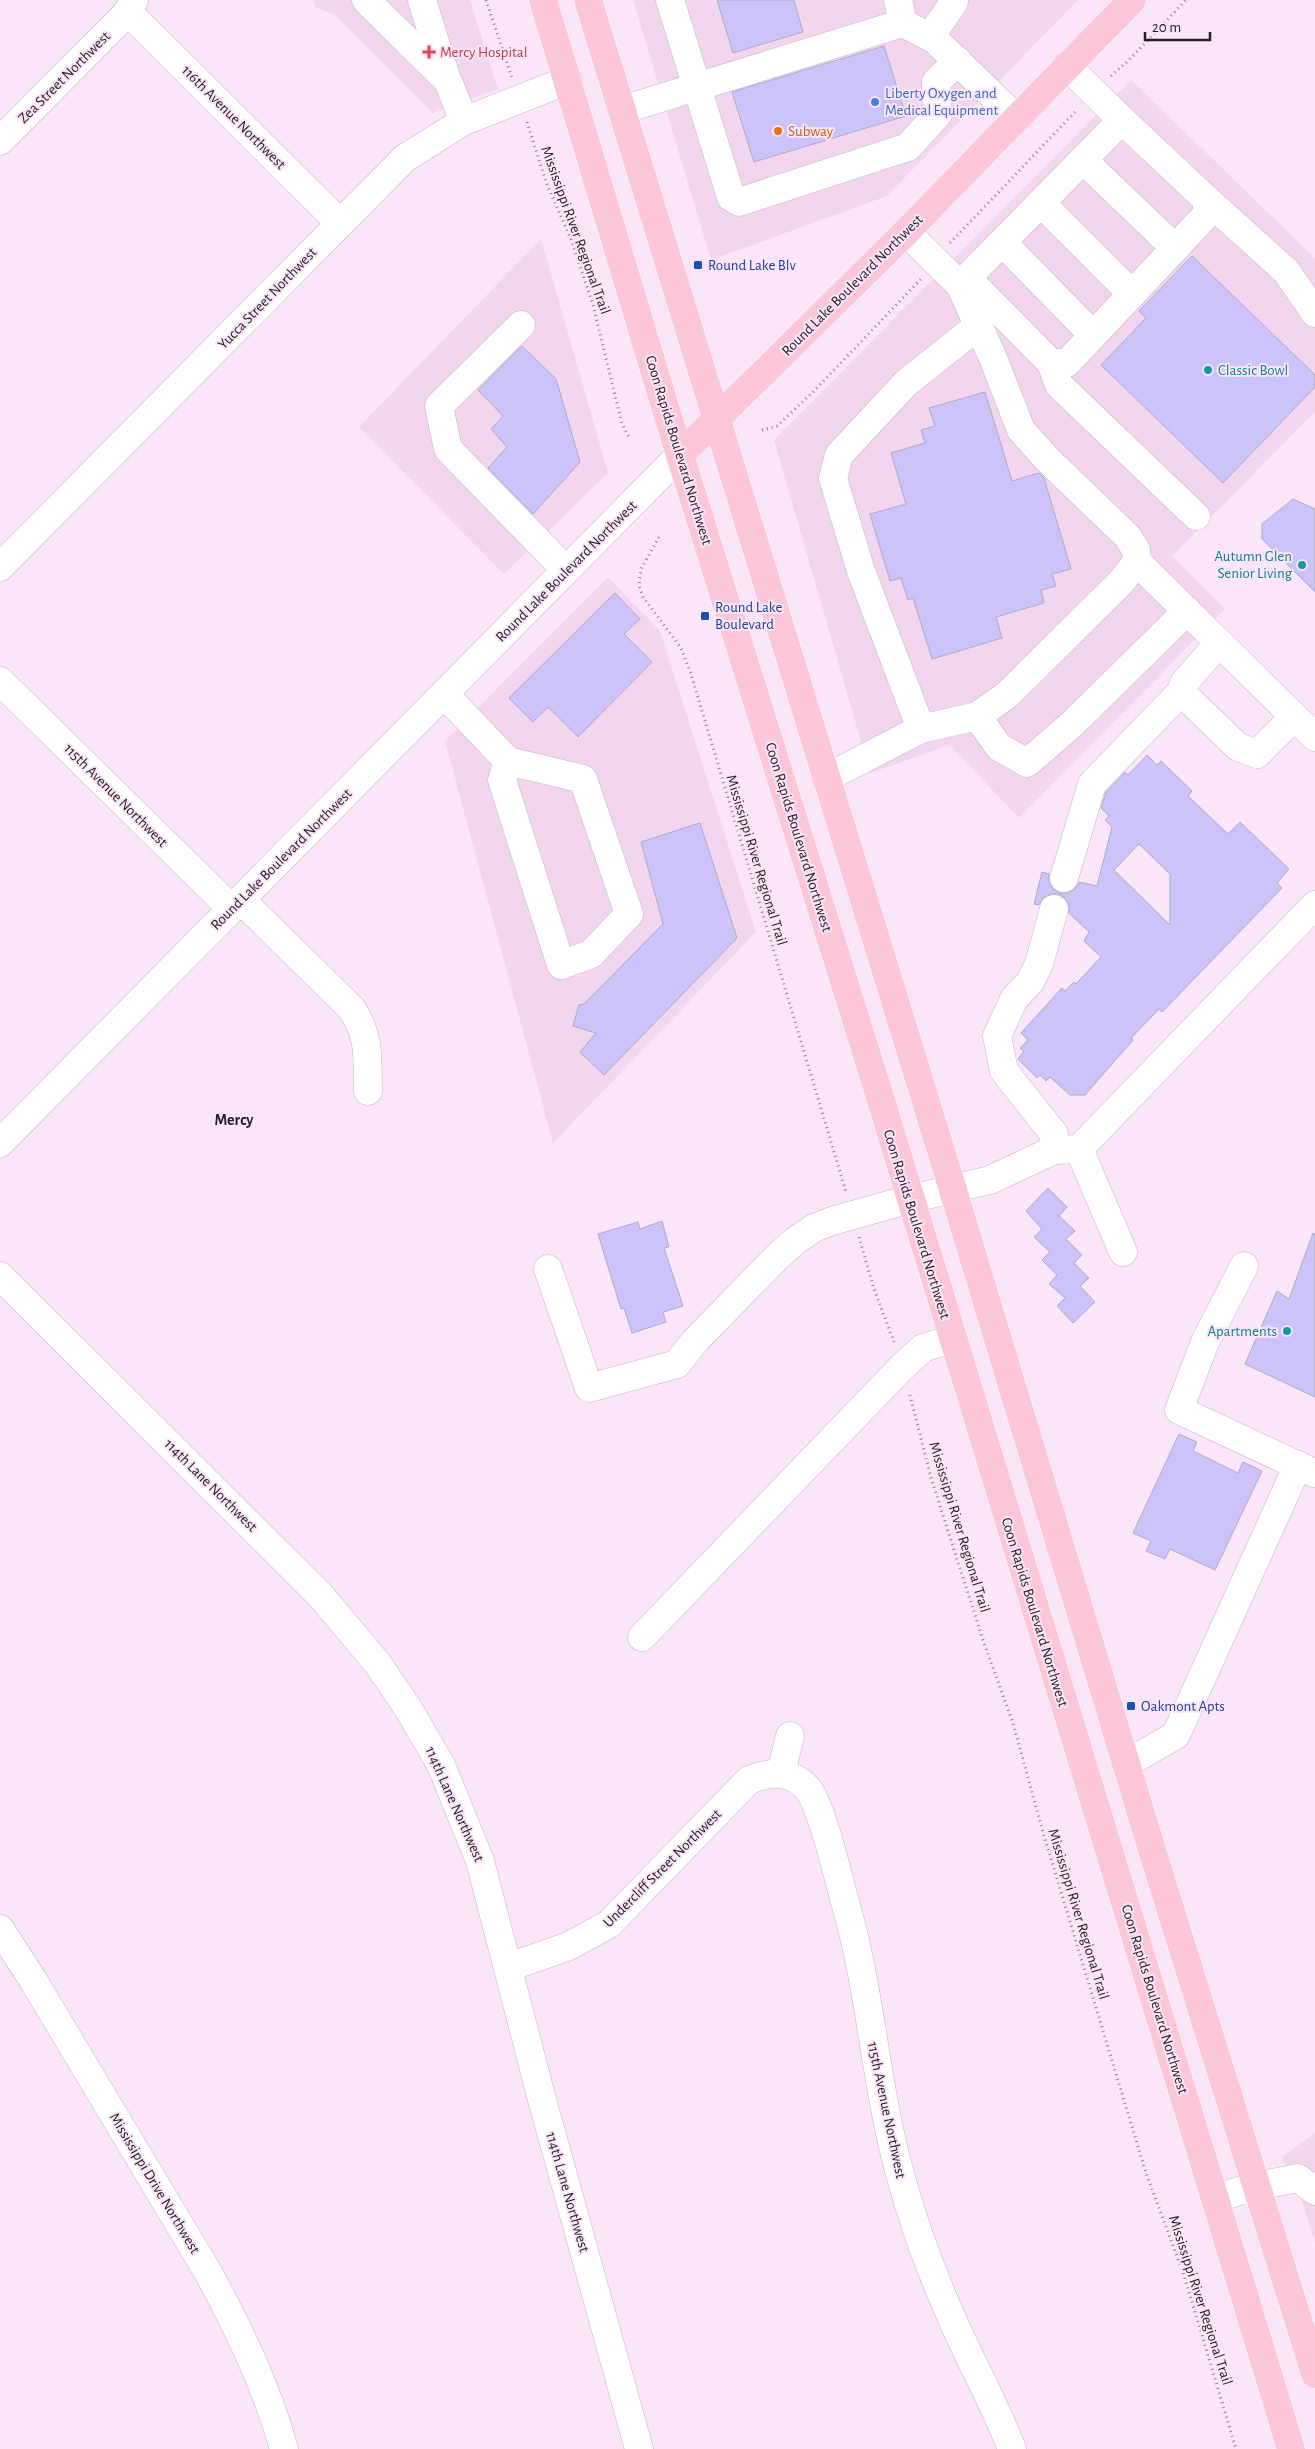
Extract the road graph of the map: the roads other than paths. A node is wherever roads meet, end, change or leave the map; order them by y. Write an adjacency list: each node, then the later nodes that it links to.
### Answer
1 (366, 0): 14 (street)
2 (422, 0): 14 (street)
3 (543, 0): 13 (main road, Coon Rapids Boulevard Northwest)
4 (588, 0): 16 (main road)
5 (670, 0): 15 (street)
6 (1132, 0): 12 (main road, Round Lake Boulevard Northwest)
7 (954, 1): 10 (street)
8 (131, 6): 20 (street, Zea Street Northwest); 24 (street, 116th Avenue Northwest)
9 (900, 12): 10 (street); 15 (street)
10 (930, 37): 11 (street)
11 (958, 61): 15 (street); 17 (street)
12 (1067, 66): 17 (main road, Round Lake Boulevard Northwest); 18 (street)
13 (568, 80): 19 (street, Yucca Street Northwest); 36 (main road, Coon Rapids Boulevard Northwest)
14 (448, 81): 19 (street)
15 (696, 87): 16 (street)
16 (622, 110): 35 (main road)
17 (1016, 118): 25 (main road, Round Lake Boulevard Northwest)
18 (1122, 120): 21 (street); 22 (street)
19 (464, 121): 24 (street, Yucca Street Northwest)
20 (0, 141)
21 (1083, 160): 23 (street); 27 (street)
22 (1205, 198): 27 (street); 30 (street)
23 (1041, 203): 26 (street); 29 (street)
24 (340, 223): 39 (street, Yucca Street Northwest)
25 (906, 232): 28 (street); 35 (main road, Round Lake Boulevard Northwest)
26 (1002, 242): 28 (street); 33 (street)
27 (1175, 248): 29 (street)
28 (964, 281): 32 (street); 34 (street)
29 (1132, 294): 33 (street)
30 (1315, 313)
31 (521, 325): 40 (street)
32 (979, 325): 38 (street); 48 (street)
33 (1093, 335): 34 (street)
34 (1051, 363): 37 (street)
35 (717, 418): 36 (main road, Round Lake Boulevard Northwest); 51 (main road)
36 (680, 455): 40 (street, Round Lake Boulevard Northwest); 60 (main road, Coon Rapids Boulevard Northwest)
37 (1196, 516)
38 (1137, 562): 41 (street); 46 (street)
39 (0, 567)
40 (566, 570): 45 (street, Round Lake Boulevard Northwest)
41 (1187, 611): 42 (street); 46 (street)
42 (1219, 643): 44 (street); 47 (street)
43 (0, 681): 53 (street, 115th Avenue Northwest)
44 (1181, 692): 47 (street); 52 (street)
45 (444, 694): 50 (street); 53 (street, Round Lake Boulevard Northwest)
46 (977, 716): 48 (street)
47 (1294, 717): 49 (street)
48 (921, 729): 51 (street)
49 (1315, 737)
50 (508, 761): 50 (street)
51 (826, 778): 59 (main road)
52 (1064, 878)
53 (236, 904): 56 (street, 115th Avenue Northwest); 57 (street, Round Lake Boulevard Northwest)
54 (1315, 905): 58 (street)
55 (1054, 908): 58 (street)
56 (368, 1091)
57 (0, 1143)
58 (1066, 1149): 59 (street); 61 (street)
59 (953, 1190): 60 (street); 69 (main road)
60 (910, 1199): 63 (street); 65 (main road, Coon Rapids Boulevard Northwest)
61 (1123, 1252)
62 (1244, 1266): 66 (street)
63 (548, 1269)
64 (0, 1276): 72 (street, 114th Lane Northwest)
65 (952, 1339): 67 (street); 75 (main road, Coon Rapids Boulevard Northwest)
66 (1306, 1469): 69 (street)
67 (642, 1637)
68 (790, 1736): 70 (street)
69 (1126, 1764): 73 (main road)
70 (782, 1772): 72 (street, Undercliff Street Northwest); 79 (street, 115th Avenue Northwest)
71 (0, 1929): 77 (street, Mississippi Drive Northwest)
72 (509, 1967): 78 (street, 114th Lane Northwest)
73 (1257, 2186): 74 (street); 75 (street); 76 (main road)
74 (1315, 2190)
75 (1216, 2198): 80 (main road, Coon Rapids Boulevard Northwest)
76 (1315, 2374)
77 (284, 2449)
78 (640, 2449)
79 (1012, 2449)
80 (1291, 2449)

